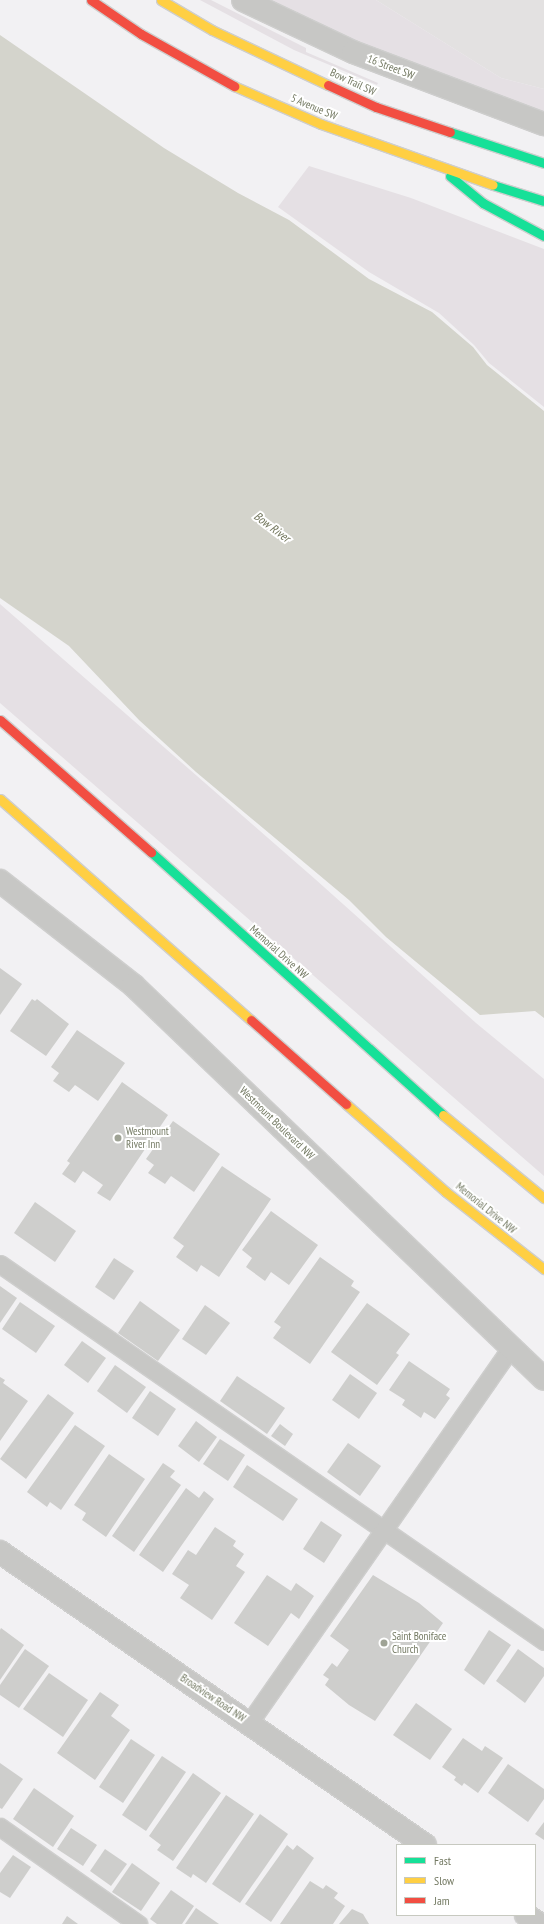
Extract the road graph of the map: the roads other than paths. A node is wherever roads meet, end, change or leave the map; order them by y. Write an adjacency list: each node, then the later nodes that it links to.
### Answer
1 (92, 0): 6 (main road, 5 Avenue SW)
2 (161, 0): 5 (main road, Bow Trail SW)
3 (243, 0): 4 (street, 16 Street SW)
4 (544, 124)
5 (544, 163)
6 (438, 166): 7 (main road, 5 Avenue SW); 8 (main road)
7 (544, 200)
8 (544, 236)
9 (0, 720): 12 (main road, Memorial Drive NW)
10 (0, 799): 14 (main road, Memorial Drive NW)
11 (0, 881): 15 (street, Westmount Boulevard NW)
12 (544, 1198)
13 (0, 1264): 17 (lane)
14 (544, 1269)
15 (511, 1347): 16 (street, Westmount Boulevard NW); 17 (lane)
16 (544, 1379)
17 (382, 1531): 19 (lane); 20 (lane)
18 (0, 1552): 20 (street, Broadview Road NW)
19 (544, 1641)
20 (249, 1723): 22 (street, Broadview Road NW)
21 (0, 1827): 24 (lane)
22 (424, 1844)
23 (527, 1916): 25 (street)
24 (138, 1924)
25 (539, 1924)

